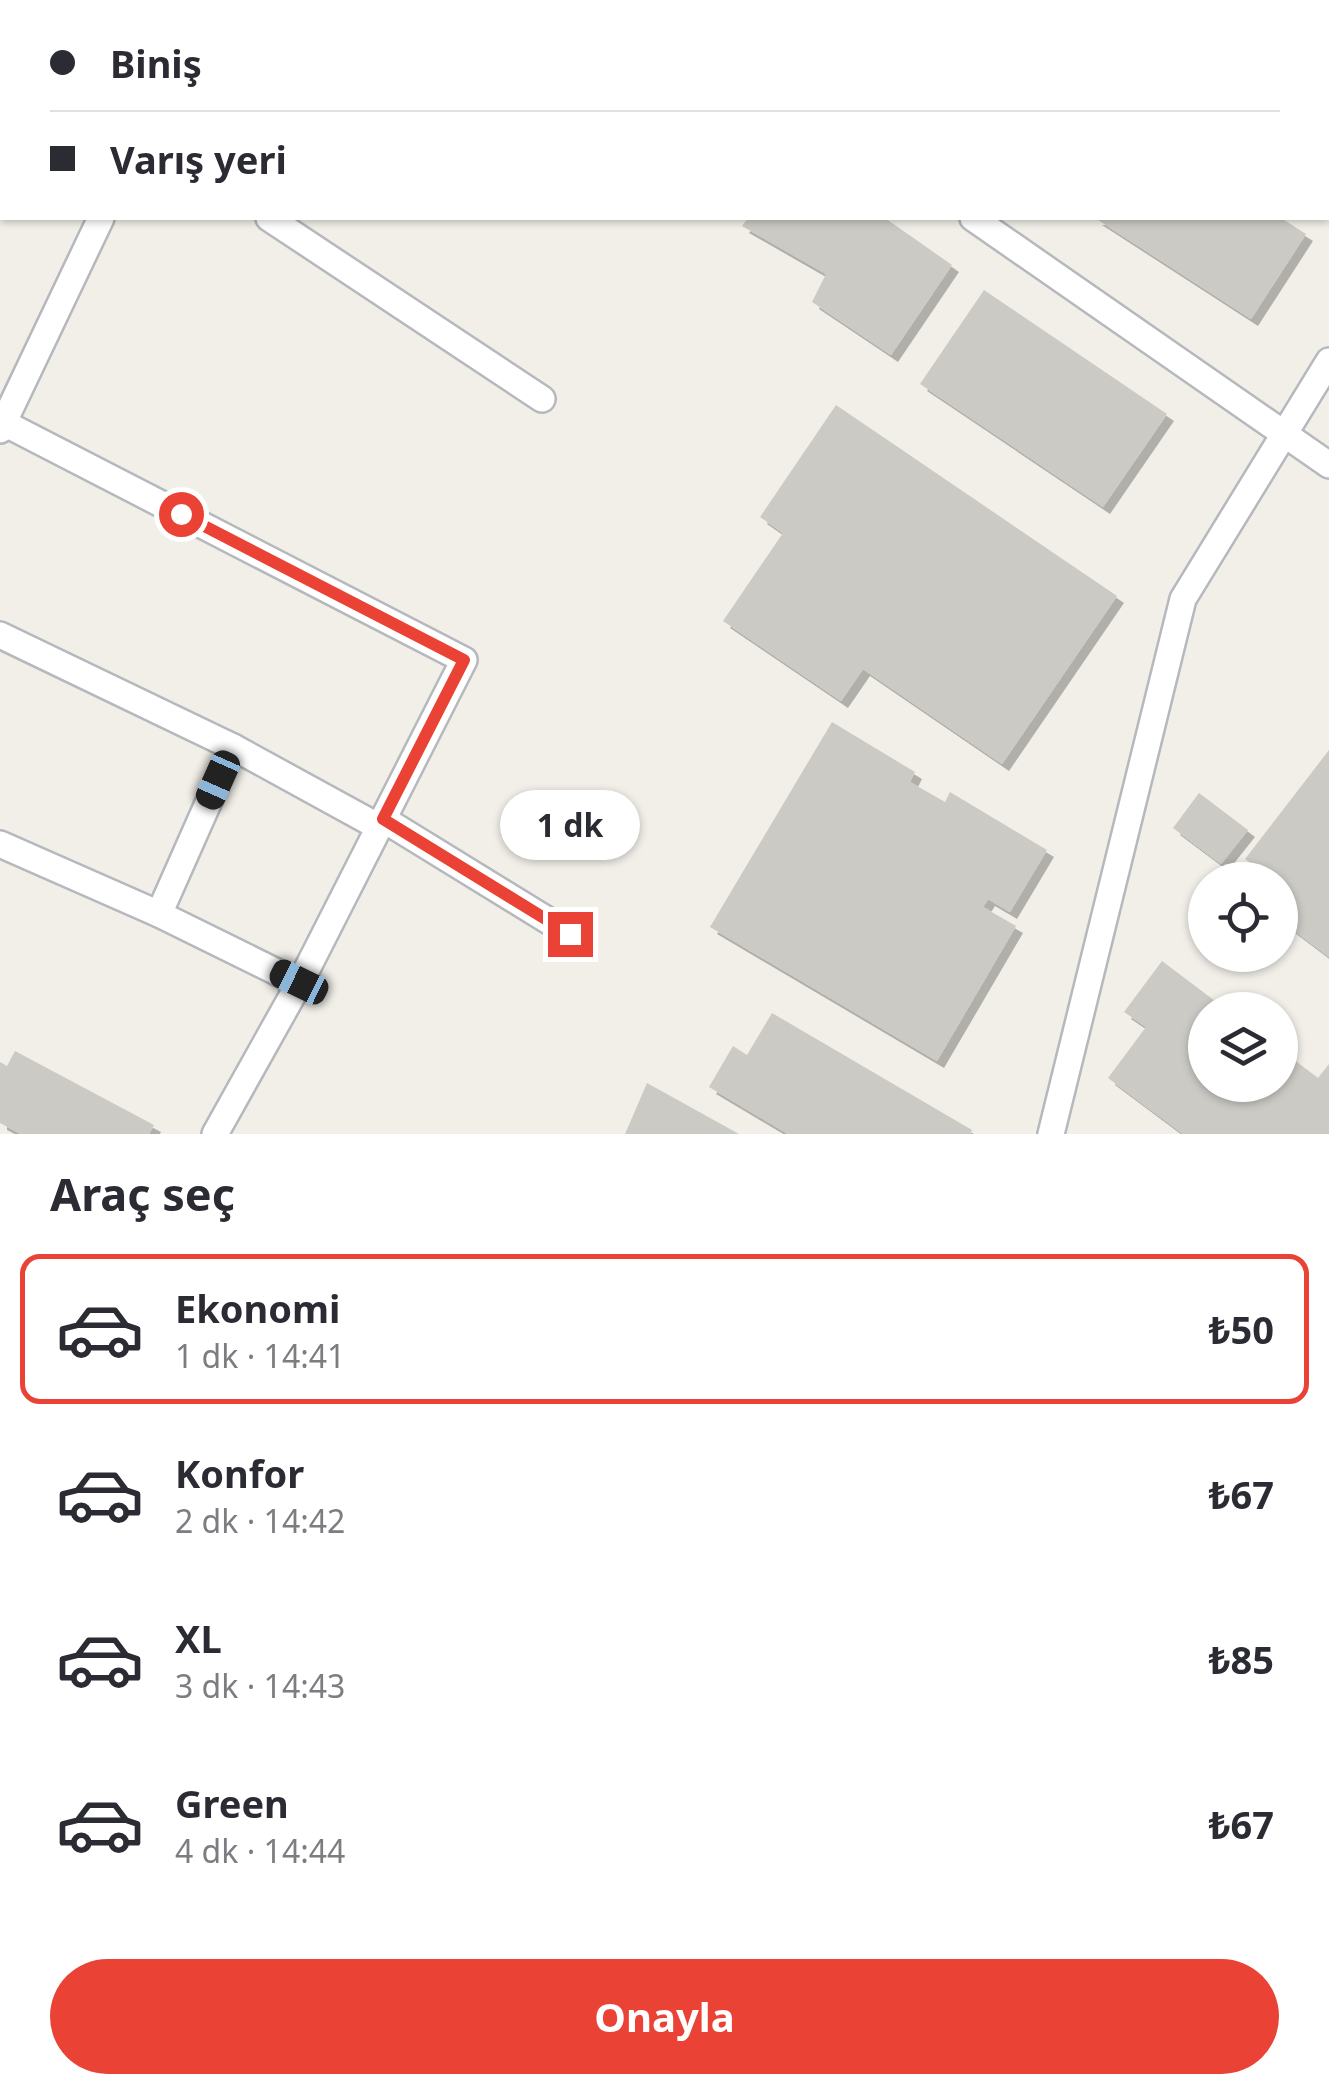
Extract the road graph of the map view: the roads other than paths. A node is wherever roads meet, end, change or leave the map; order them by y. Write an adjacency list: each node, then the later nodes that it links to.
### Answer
1 (100, 220): 6 (street)
2 (271, 220): 7 (street)
3 (976, 220): 9 (street)
4 (1329, 361): 9 (street)
5 (0, 372): 6 (street)
6 (24, 384): 8 (street)
7 (542, 399)
8 (2, 426): 13 (street)
9 (1285, 433): 10 (street); 19 (street)
10 (1329, 465)
11 (0, 635): 12 (street)
12 (232, 747): 13 (street); 15 (street)
13 (381, 823): 16 (street); 17 (street)
14 (0, 844): 15 (street)
15 (159, 914): 17 (street)
16 (570, 934)
17 (299, 982): 18 (street)
18 (214, 1134)
19 (1051, 1134)

